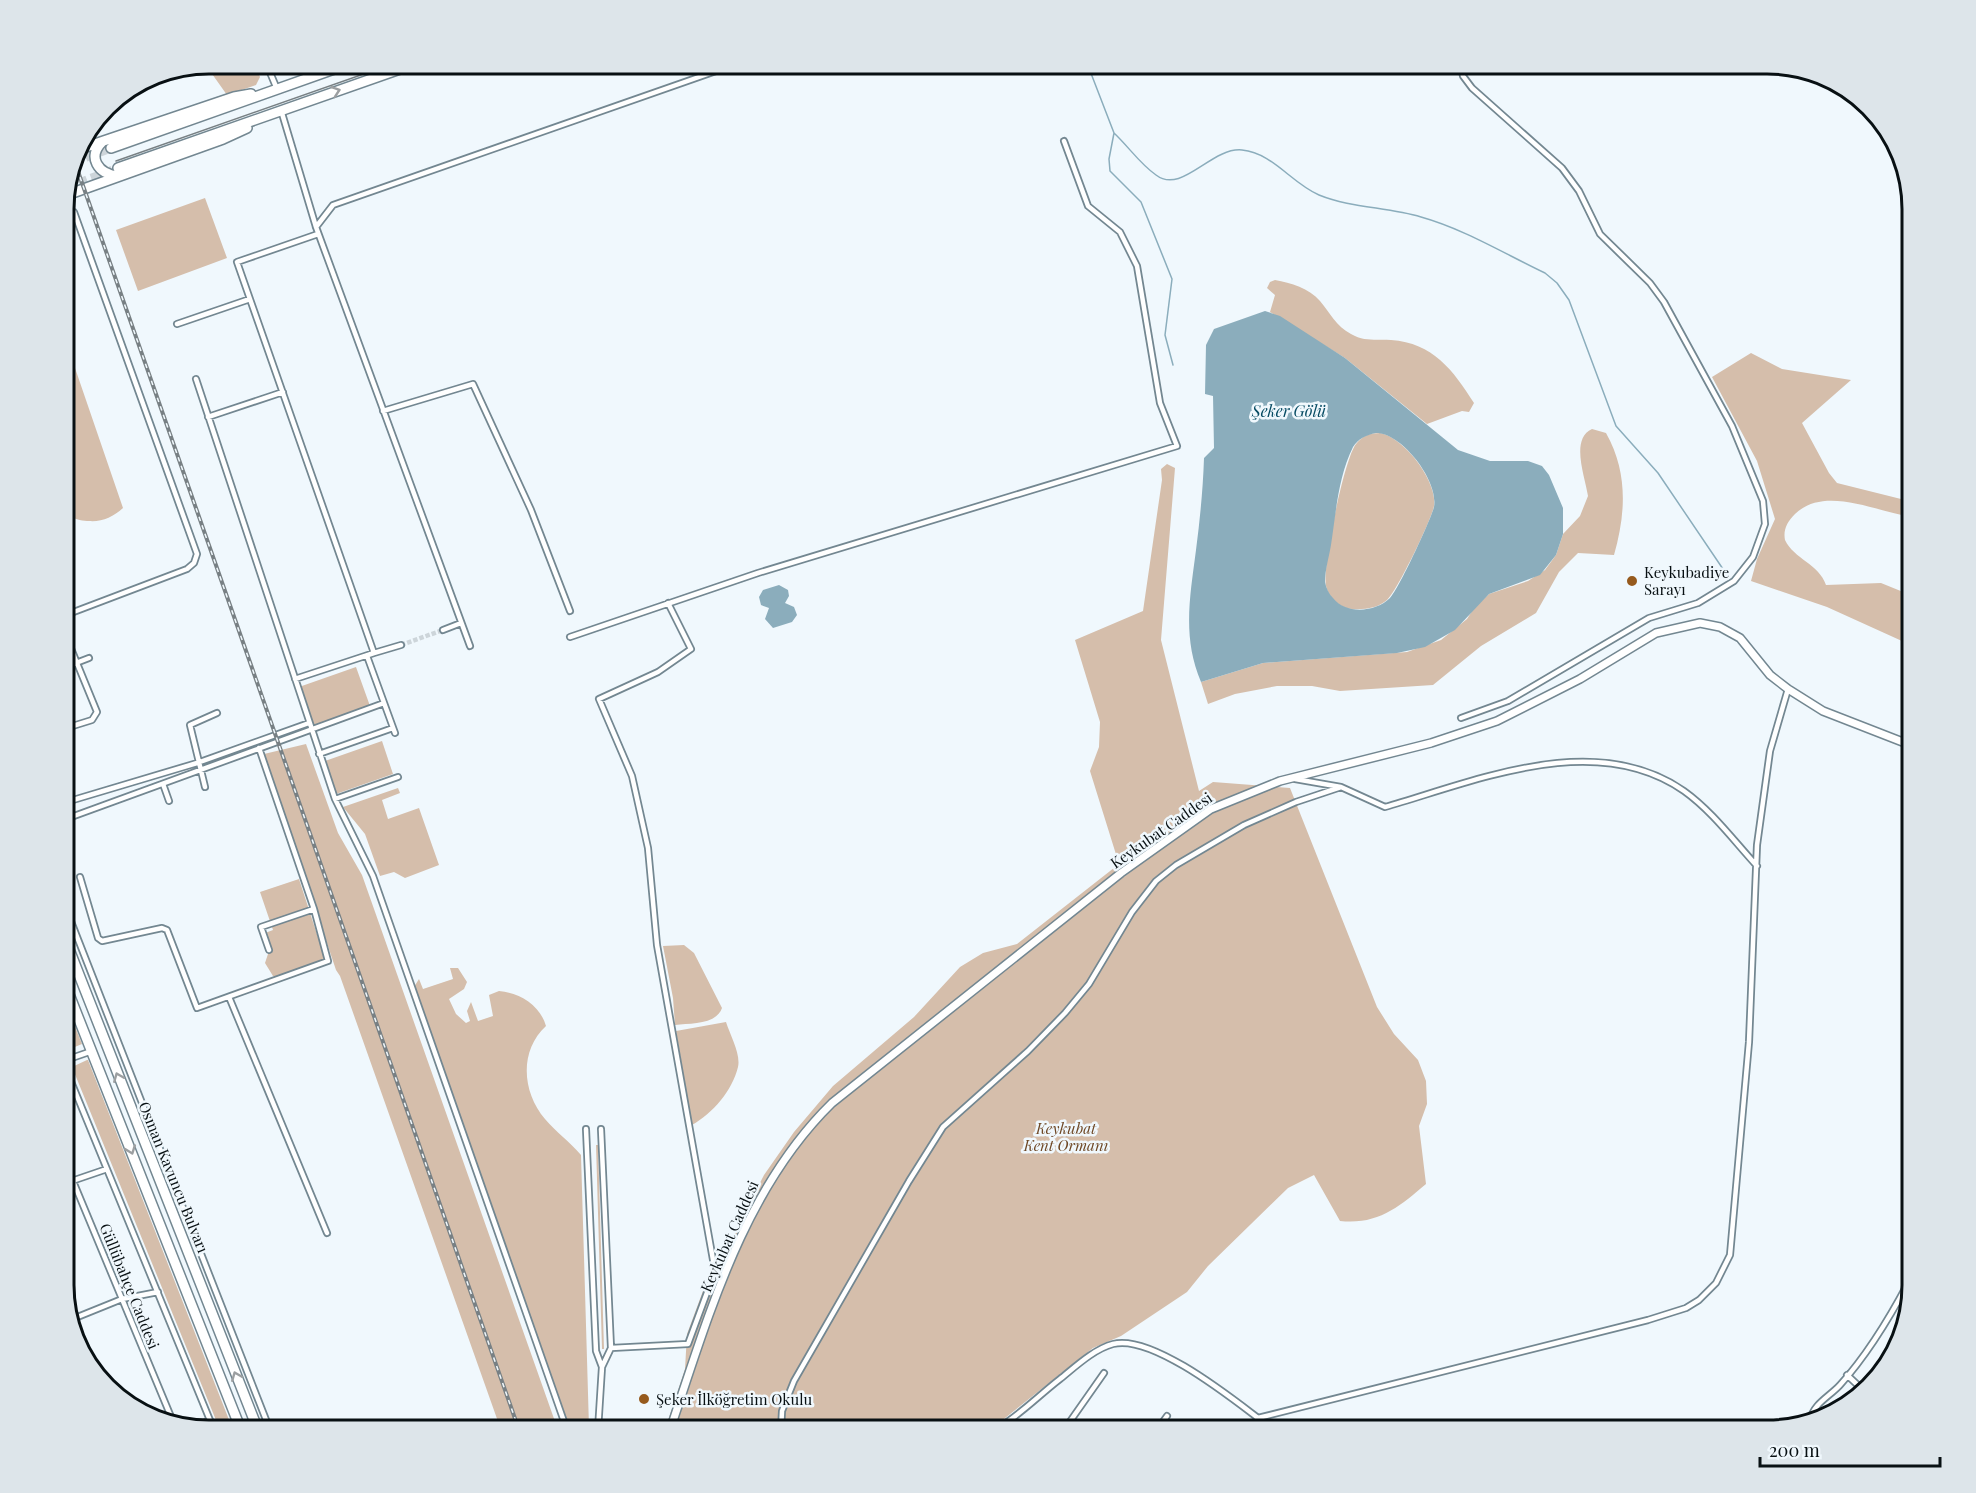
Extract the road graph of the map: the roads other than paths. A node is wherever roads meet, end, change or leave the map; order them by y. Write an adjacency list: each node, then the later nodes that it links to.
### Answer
1 (271, 74): 6 (street)
2 (320, 74): 6 (highway)
3 (385, 74): 7 (highway, one-way to 3)
4 (708, 74): 15 (street)
5 (1463, 74): 41 (street)
6 (277, 89): 8 (highway); 11 (highway)
7 (281, 110): 12 (highway); 15 (street)
8 (104, 140): 10 (highway); 12 (highway)
9 (1065, 141): 23 (street)
10 (89, 145)
11 (111, 148)
12 (119, 172): 13 (highway)
13 (75, 190)
14 (74, 212): 25 (street)
15 (316, 227): 16 (street)
16 (318, 234): 17 (street); 21 (street)
17 (250, 299): 18 (street); 20 (street)
18 (177, 324)
19 (196, 379): 22 (street)
20 (283, 392): 22 (street); 31 (street)
21 (383, 411): 24 (street); 26 (street)
22 (208, 417): 37 (street)
23 (668, 603): 28 (street); 79 (street)
24 (570, 611)
25 (74, 612)
26 (461, 623): 27 (street); 30 (street)
27 (443, 630)
28 (570, 637)
29 (401, 645): 31 (street)
30 (470, 646)
31 (374, 653): 33 (street)
32 (74, 656): 35 (street)
33 (367, 656): 37 (street); 39 (street)
34 (88, 658): 35 (street)
35 (77, 663): 36 (street); 42 (street)
36 (74, 664)
37 (294, 678): 43 (street)
38 (1788, 689): 44 (street, Keykubat Caddesi); 50 (street, Keykubat Caddesi); 58 (street)
39 (384, 703): 43 (street); 46 (street)
40 (217, 713): 47 (street)
41 (1461, 718)
42 (74, 726)
43 (310, 726): 45 (street); 46 (street); 47 (street)
44 (1902, 742)
45 (259, 748): 48 (street); 60 (street)
46 (320, 754): 54 (street)
47 (197, 763): 48 (street); 55 (street)
48 (200, 770): 51 (street); 52 (street)
49 (398, 777): 54 (street)
50 (1292, 778): 53 (street); 78 (street, Keykubat Caddesi)
51 (163, 784): 56 (street); 57 (street)
52 (205, 787)
53 (1341, 787): 58 (street); 96 (street)
54 (335, 799): 93 (street)
55 (74, 800)
56 (169, 801)
57 (74, 816)
58 (1756, 866): 88 (street)
59 (80, 877): 64 (street)
60 (314, 909): 62 (street); 64 (street)
61 (74, 929): 92 (street)
62 (269, 950)
63 (74, 962): 91 (highway, Osman Kavuncu Bulvarı, one-way to 63)
64 (229, 997): 73 (street)
65 (74, 1006): 66 (highway, Osman Kavuncu Bulvarı)
66 (92, 1051): 67 (street); 90 (highway, Osman Kavuncu Bulvarı, one-way to 90)
67 (74, 1058)
68 (74, 1089): 71 (street)
69 (601, 1129): 80 (street)
70 (586, 1130): 81 (street)
71 (107, 1169): 72 (street); 74 (street)
72 (74, 1180): 76 (street, Güllübahçe Caddesi)
73 (327, 1233)
74 (158, 1292): 76 (street); 89 (street)
75 (1901, 1294): 83 (street)
76 (122, 1299): 77 (street); 86 (street, Güllübahçe Caddesi)
77 (77, 1317)
78 (700, 1342): 79 (street); 95 (street, Keykubat Caddesi)
79 (688, 1344): 80 (street)
80 (611, 1348): 81 (street)
81 (602, 1367): 94 (street)
82 (1104, 1373): 98 (street)
83 (1847, 1375): 84 (street); 85 (street)
84 (1858, 1385)
85 (1815, 1411)
86 (170, 1413)
87 (1167, 1416): 99 (street)
88 (1258, 1418): 97 (street)
89 (210, 1420)
90 (237, 1420)
91 (254, 1420)
92 (266, 1420)
93 (563, 1420)
94 (599, 1420)
95 (673, 1420)
96 (782, 1420)
97 (1009, 1420)
98 (1071, 1420)
99 (1164, 1420)

